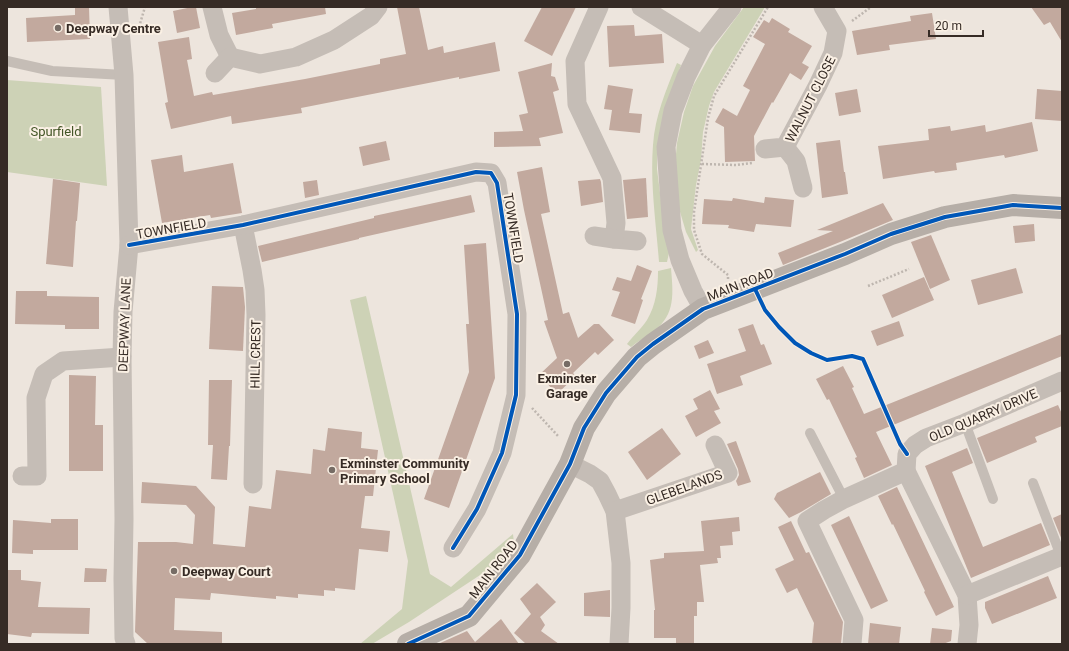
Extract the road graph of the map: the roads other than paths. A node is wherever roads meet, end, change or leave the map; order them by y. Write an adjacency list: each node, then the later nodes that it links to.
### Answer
1 (118, 7): 12 (street, DEEPWAY LANE)
2 (212, 7): 9 (street)
3 (378, 7): 9 (street)
4 (599, 7): 19 (street)
5 (640, 7): 8 (street)
6 (732, 7): 8 (street)
7 (824, 7): 13 (street, WALNUT CLOSE)
8 (702, 45): 22 (street)
9 (230, 57): 11 (street)
10 (7, 61): 12 (lane)
11 (216, 73)
12 (124, 74): 21 (street, DEEPWAY LANE)
13 (785, 147): 14 (street, WALNUT CLOSE); 15 (street, WALNUT CLOSE)
14 (765, 150)
15 (803, 188)
16 (1062, 208): 22 (street, MAIN ROAD)
17 (243, 225): 21 (street, TOWNFIELD); 32 (street, HILL CREST); 36 (street, TOWNFIELD)
18 (594, 236): 19 (street)
19 (614, 239): 20 (street)
20 (637, 241)
21 (129, 245): 23 (street, DEEPWAY LANE)
22 (703, 309): 28 (street, MAIN ROAD)
23 (122, 357): 30 (street); 39 (street, DEEPWAY LANE)
24 (1062, 381): 25 (street, OLD QUARRY DRIVE)
25 (965, 423): 29 (street, OLD QUARRY DRIVE); 34 (lane)
26 (810, 433): 33 (lane)
27 (715, 445): 35 (street, GLEBELANDS)
28 (570, 464): 35 (street); 40 (street, MAIN ROAD)
29 (906, 471): 33 (street); 38 (street)
30 (37, 476)
31 (1033, 483): 37 (lane)
32 (253, 484)
33 (844, 499): 42 (street)
34 (993, 499)
35 (615, 511): 41 (street)
36 (453, 548)
37 (1061, 556): 38 (street)
38 (967, 594): 43 (street)
39 (126, 644)
40 (408, 644)
41 (619, 644)
42 (852, 644)
43 (967, 644)

